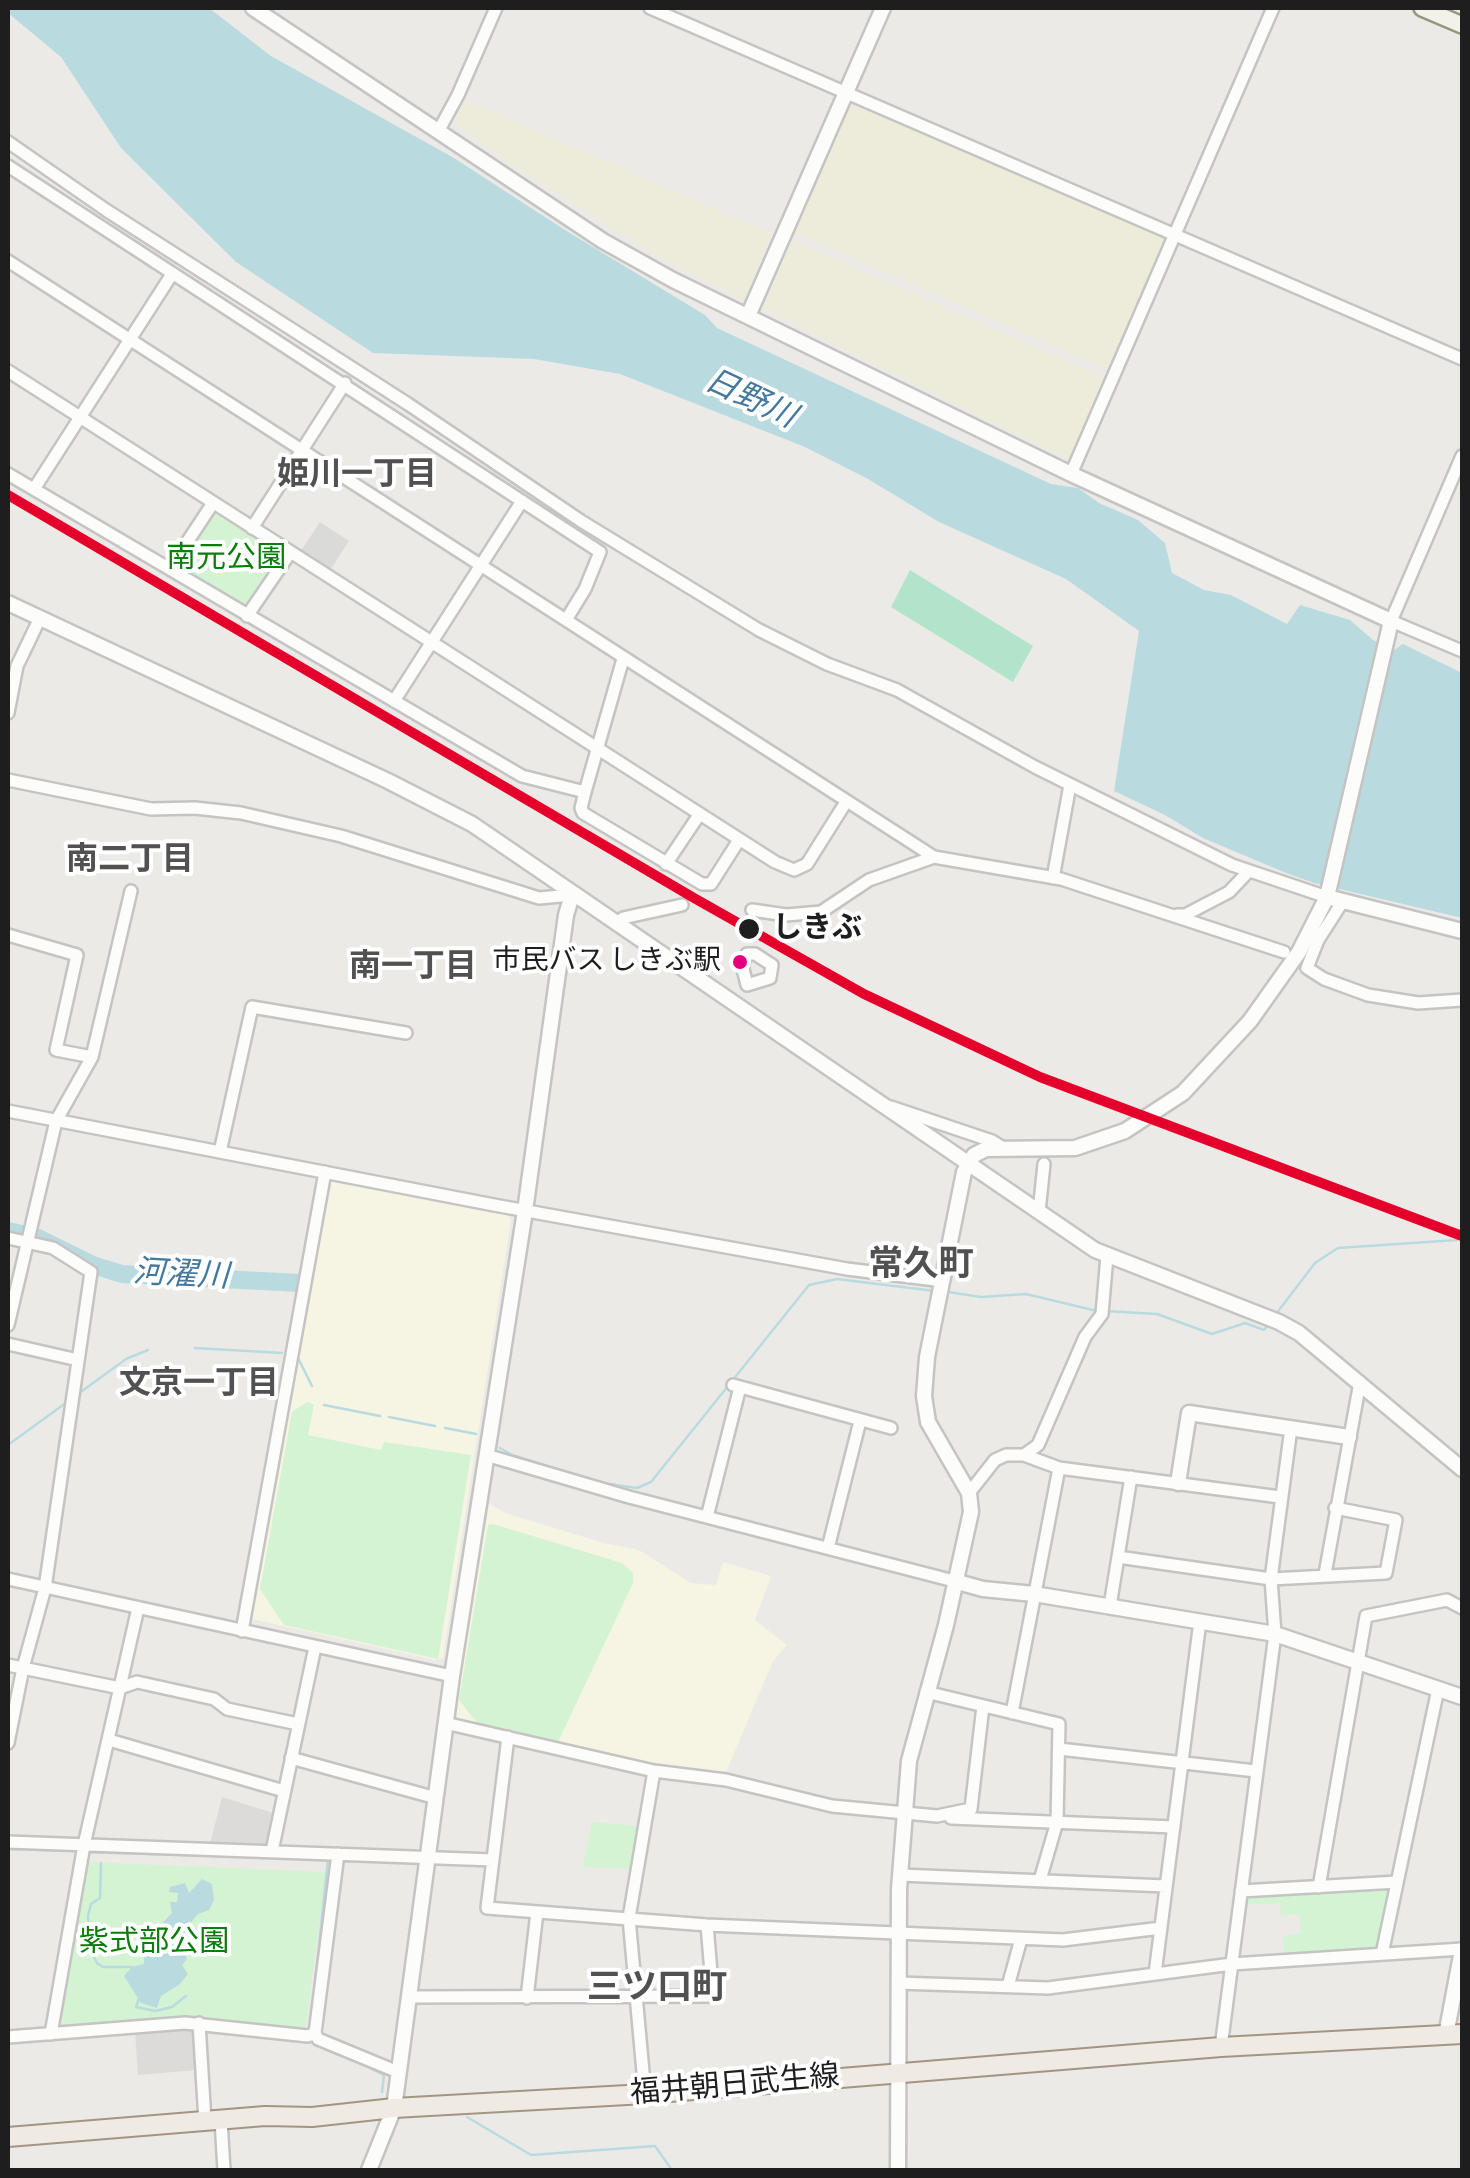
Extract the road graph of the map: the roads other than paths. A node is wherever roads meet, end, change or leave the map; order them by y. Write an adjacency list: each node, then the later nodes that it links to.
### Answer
1 (253, 8): 9 (street)
2 (496, 8): 9 (street)
3 (650, 8): 8 (street)
4 (882, 8): 8 (street)
5 (1273, 8): 12 (street)
6 (1422, 8): 7 (main road)
7 (1462, 25)
8 (847, 93): 12 (street); 15 (street)
9 (438, 130): 15 (street)
10 (8, 142): 44 (street)
11 (8, 166): 14 (street)
12 (1176, 235): 17 (street); 24 (street)
13 (8, 261): 16 (street)
14 (172, 274): 16 (street); 19 (street)
15 (748, 316): 24 (street)
16 (129, 338): 20 (street); 21 (street)
17 (1462, 359)
18 (8, 371): 20 (street)
19 (345, 383): 21 (street); 26 (street)
20 (80, 418): 25 (street); 27 (street)
21 (303, 450): 28 (street); 30 (street)
22 (1462, 456): 36 (street)
23 (8, 474): 25 (street)
24 (1071, 474): 36 (street)
25 (34, 490): 31 (street)
26 (522, 501): 30 (street); 35 (street)
27 (213, 504): 28 (street); 31 (street)
28 (252, 528): 29 (street)
29 (290, 553): 33 (street); 37 (street)
30 (481, 566): 35 (street); 37 (street)
31 (170, 568): 33 (street)
32 (8, 602): 34 (street)
33 (247, 616): 40 (street)
34 (40, 618): 41 (street); 55 (street)
35 (566, 620): 39 (street)
36 (1391, 621): 38 (street); 54 (street)
37 (431, 644): 40 (street); 42 (street)
38 (1462, 651)
39 (623, 658): 42 (street); 46 (street)
40 (394, 702): 45 (street)
41 (8, 713)
42 (597, 750): 45 (street); 47 (street)
43 (8, 780): 55 (street)
44 (1070, 784): 51 (street); 52 (street)
45 (585, 792): 50 (street)
46 (846, 802): 48 (street); 49 (street)
47 (699, 815): 48 (street); 50 (street)
48 (739, 840): 50 (street)
49 (934, 857): 52 (street); 58 (street)
50 (666, 864)
51 (1248, 872): 54 (street); 59 (street)
52 (1053, 878): 59 (street)
53 (131, 891): 68 (street)
54 (1328, 894): 56 (street); 72 (street)
55 (572, 895): 60 (street); 77 (street)
56 (1343, 901): 61 (street); 65 (street)
57 (682, 904): 60 (street)
58 (752, 910)
59 (1168, 916): 63 (street)
60 (616, 925): 66 (street)
61 (1462, 932)
62 (8, 935): 68 (street)
63 (1284, 952)
64 (747, 985): 66 (street)
65 (1462, 1000)
66 (736, 1005): 69 (street)
67 (406, 1033): 73 (street)
68 (92, 1057): 71 (street)
69 (882, 1106): 72 (street); 74 (street)
70 (8, 1112): 71 (street)
71 (56, 1121): 73 (street); 80 (street)
72 (1003, 1148): 74 (street)
73 (220, 1152): 76 (street)
74 (968, 1163): 78 (street); 82 (street)
75 (1044, 1164): 78 (street)
76 (325, 1172): 77 (street); 113 (street)
77 (525, 1210): 82 (street); 91 (street)
78 (1039, 1212): 81 (street)
79 (8, 1238): 80 (street)
80 (28, 1242): 83 (street); 85 (street)
81 (1107, 1256): 86 (street); 92 (street)
82 (942, 1288): 97 (street)
83 (8, 1324)
84 (8, 1344): 85 (street)
85 (78, 1360): 107 (street)
86 (1360, 1382): 90 (street); 94 (street)
87 (860, 1420): 88 (street); 100 (street); 101 (street)
88 (891, 1428)
89 (1291, 1428): 90 (street); 96 (street); 98 (street)
90 (1349, 1438): 99 (street)
91 (486, 1455): 100 (street); 119 (street)
92 (1024, 1455): 93 (street); 97 (street)
93 (1059, 1468): 95 (street); 108 (street)
94 (1462, 1469)
95 (1131, 1478): 96 (street); 102 (street)
96 (1178, 1484): 98 (street)
97 (969, 1493): 106 (street)
98 (1280, 1497): 104 (street)
99 (1335, 1508): 103 (street); 103 (street)
100 (707, 1517): 101 (street)
101 (828, 1548): 106 (street)
102 (1118, 1557): 104 (street); 109 (street)
103 (1326, 1574): 104 (street)
104 (1272, 1579): 114 (street)
105 (8, 1580): 107 (street)
106 (954, 1581): 108 (street); 122 (street)
107 (45, 1588): 110 (street); 118 (street)
108 (1034, 1594): 109 (street); 125 (street)
109 (1110, 1606): 112 (street)
110 (138, 1608): 113 (street); 120 (street)
111 (1462, 1608): 116 (street)
112 (1200, 1621): 114 (street); 133 (street)
113 (242, 1631): 115 (street)
114 (1274, 1634): 116 (street); 134 (street)
115 (315, 1647): 119 (street); 127 (street)
116 (1357, 1662): 121 (street); 152 (street)
117 (8, 1665): 118 (street)
118 (23, 1668): 120 (street); 130 (street)
119 (452, 1676): 126 (street)
120 (120, 1688): 127 (street); 129 (street)
121 (1438, 1689): 123 (street); 150 (street)
122 (926, 1692): 124 (street); 138 (street)
123 (1462, 1697)
124 (983, 1706): 125 (street); 139 (street)
125 (1012, 1713): 131 (street)
126 (445, 1723): 128 (street); 137 (street)
127 (298, 1724): 132 (street)
128 (508, 1737): 135 (street); 147 (street)
129 (109, 1740): 136 (street); 143 (street)
130 (8, 1743)
131 (1058, 1749): 133 (street); 140 (street)
132 (291, 1758): 136 (street); 137 (street)
133 (1182, 1764): 134 (street); 141 (street)
134 (1256, 1771): 153 (street)
135 (654, 1772): 138 (street); 155 (street)
136 (284, 1791): 144 (street)
137 (436, 1798): 146 (street)
138 (904, 1814): 139 (street); 148 (street)
139 (937, 1816): 140 (street)
140 (1056, 1822): 141 (street); 149 (street)
141 (1174, 1827): 151 (street)
142 (8, 1842): 143 (street)
143 (84, 1845): 144 (street); 171 (street)
144 (272, 1851): 145 (street)
145 (338, 1854): 146 (street); 170 (street)
146 (428, 1857): 147 (street); 166 (street)
147 (493, 1860): 154 (street)
148 (900, 1875): 149 (street); 158 (street)
149 (1040, 1880): 151 (street)
150 (1397, 1882): 152 (street); 161 (street)
151 (1166, 1886): 157 (street)
152 (1318, 1887): 153 (street)
153 (1242, 1892): 162 (street)
154 (538, 1912): 155 (street); 168 (street)
155 (628, 1918): 156 (street); 167 (street)
156 (707, 1925): 158 (street); 167 (street)
157 (1161, 1928): 159 (street); 163 (street)
158 (899, 1934): 159 (street); 164 (street)
159 (1020, 1939): 165 (street)
160 (1462, 1950): 161 (street); 172 (street)
161 (1382, 1954): 162 (street)
162 (1232, 1964): 163 (street); 174 (street)
163 (1154, 1974): 165 (street)
164 (898, 1983): 165 (street); 176 (street)
165 (1008, 1986)
166 (409, 1996): 168 (street); 175 (street)
167 (635, 1996): 168 (street); 177 (street)
168 (527, 1998)
169 (199, 2024): 170 (street); 171 (street); 179 (street)
170 (315, 2032): 175 (street)
171 (52, 2034): 173 (street)
172 (1454, 2035): 174 (main road, 福井朝日武生線)
173 (8, 2037)
174 (1221, 2047): 176 (main road, 福井朝日武生線)
175 (398, 2072): 178 (street)
176 (900, 2074): 177 (main road, 福井朝日武生線); 183 (street)
177 (645, 2094): 178 (main road, 福井朝日武生線)
178 (394, 2108): 179 (main road, 福井朝日武生線); 182 (street)
179 (213, 2120): 180 (main road, 福井朝日武生線); 181 (street)
180 (8, 2136)
181 (224, 2170)
182 (370, 2170)
183 (898, 2170)

